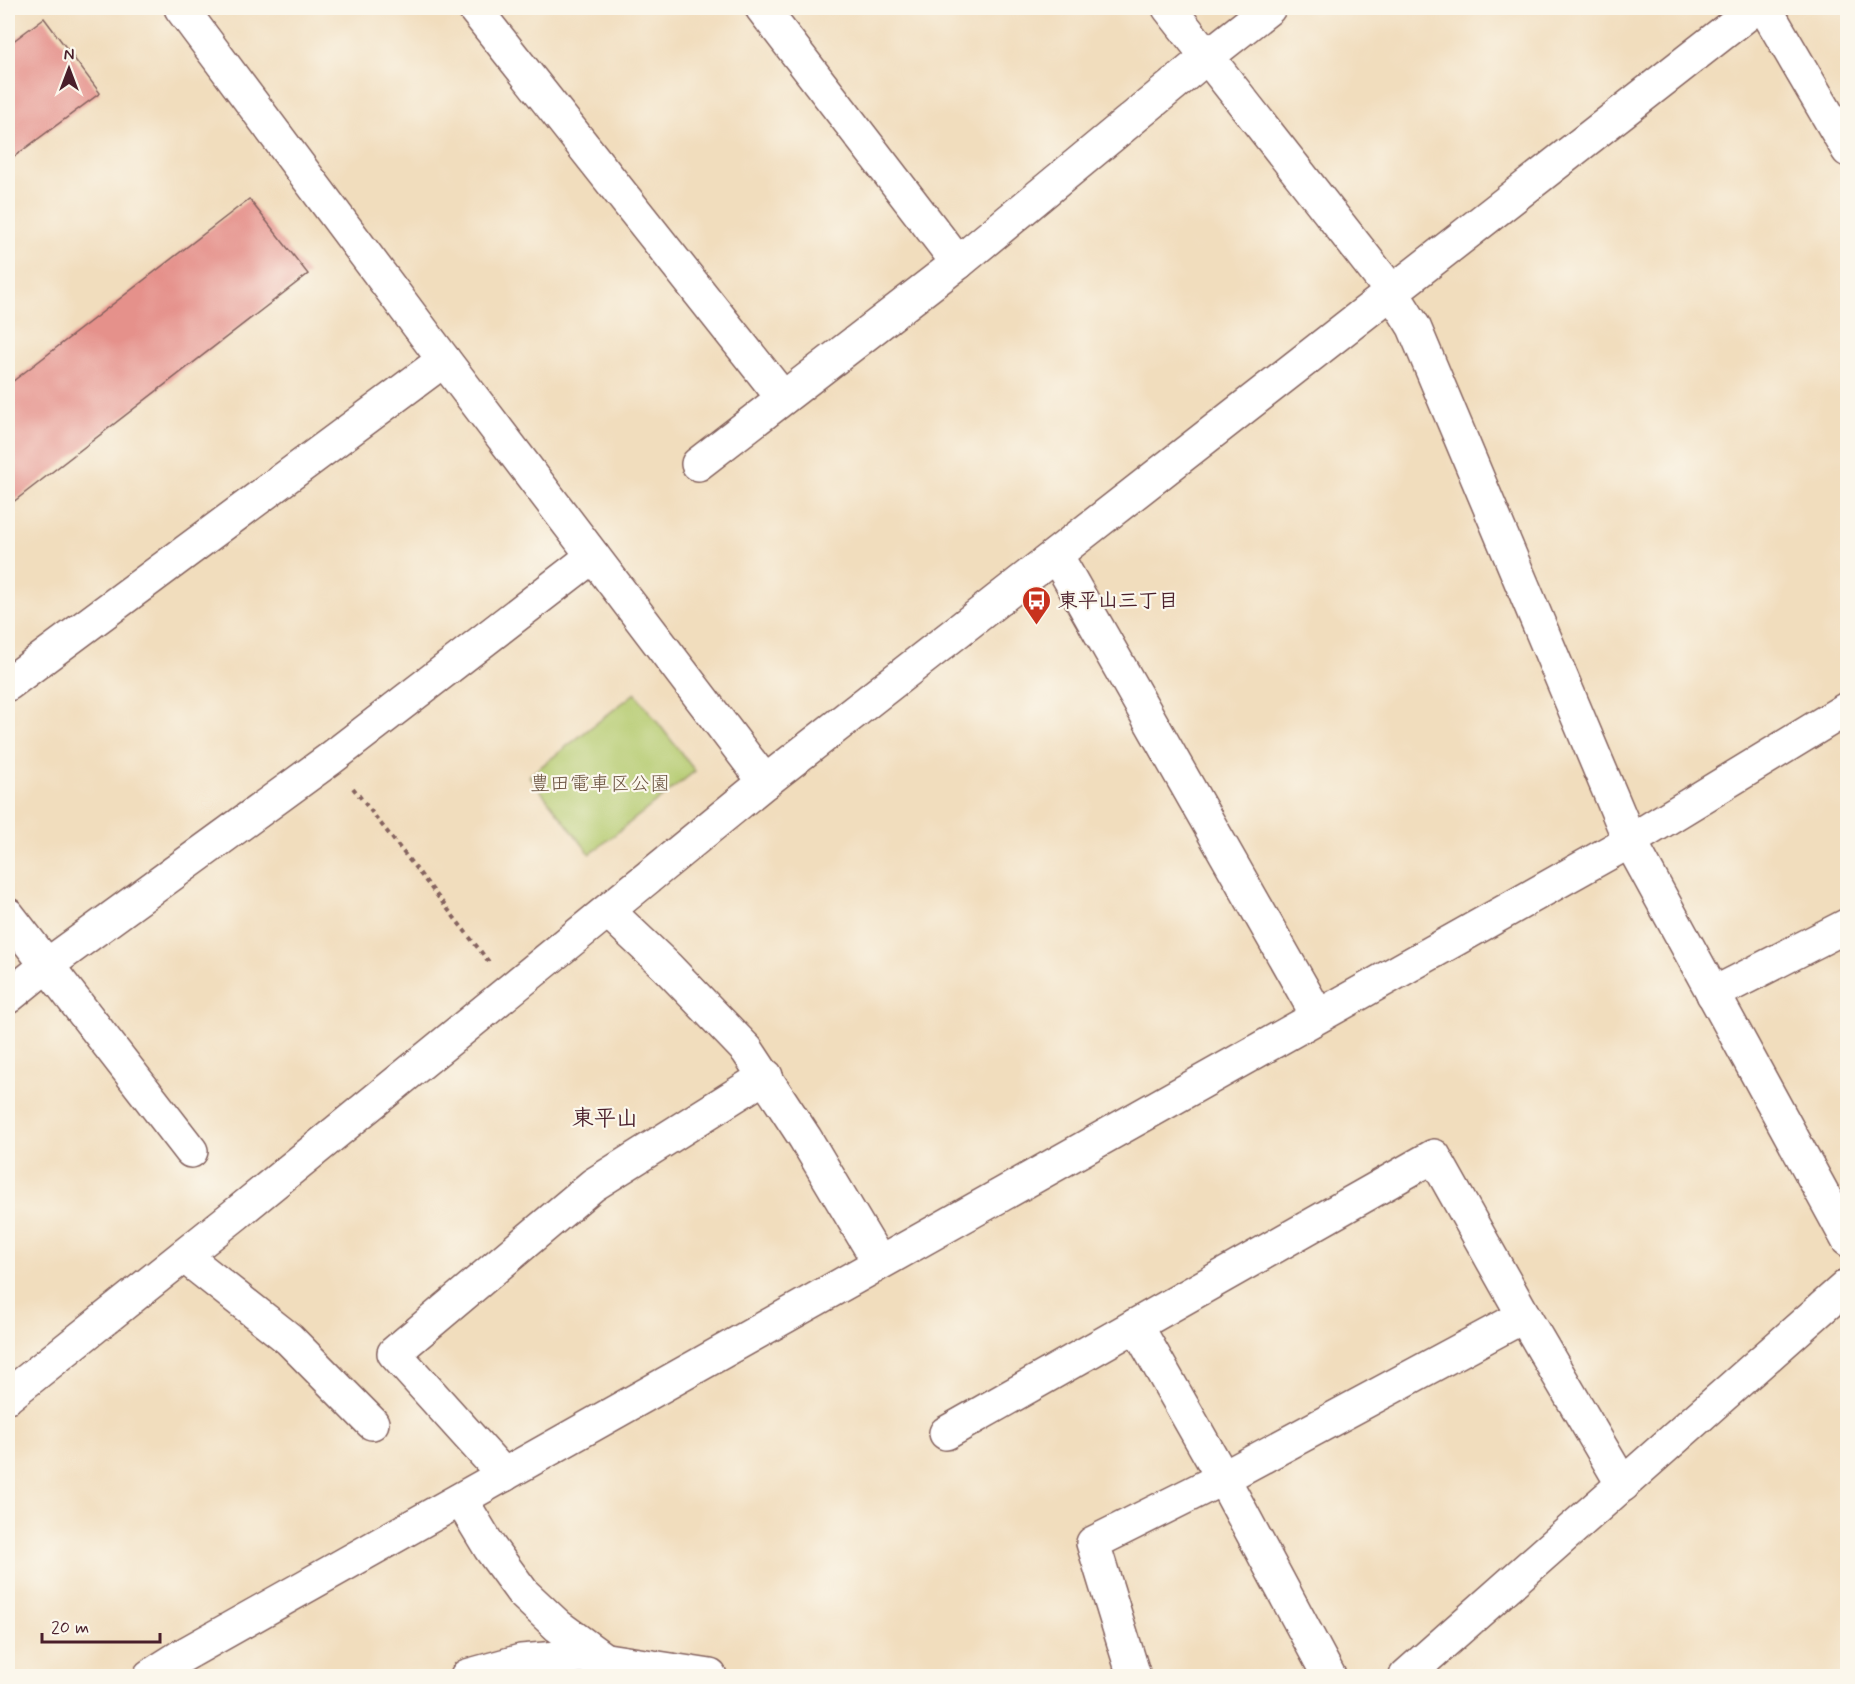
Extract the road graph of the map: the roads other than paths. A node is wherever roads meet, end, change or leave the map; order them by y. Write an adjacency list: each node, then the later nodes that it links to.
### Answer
1 (181, 8): 12 (street)
2 (474, 8): 13 (street)
3 (762, 8): 10 (street)
4 (1169, 8): 8 (street)
5 (1269, 8): 8 (street)
6 (1755, 8): 11 (street)
7 (1766, 8): 9 (street)
8 (1208, 56): 10 (street); 11 (street)
9 (1848, 150)
10 (958, 263): 13 (street)
11 (1392, 292): 15 (street); 20 (street)
12 (444, 360): 16 (street); 17 (street)
13 (783, 398): 14 (street)
14 (698, 464)
15 (1056, 555): 19 (street); 27 (street)
16 (592, 556): 19 (street); 24 (street)
17 (8, 684)
18 (1848, 708): 20 (street)
19 (765, 782): 21 (street)
20 (1630, 841): 25 (street); 27 (street)
21 (608, 911): 28 (street); 31 (street)
22 (8, 915): 24 (street)
23 (1848, 925): 25 (street)
24 (46, 966): 26 (street); 29 (street)
25 (1713, 994): 30 (street)
26 (8, 997)
27 (1318, 1016): 32 (street)
28 (766, 1076): 32 (street); 39 (street)
29 (191, 1151)
30 (1848, 1240)
31 (184, 1256): 36 (street); 37 (street)
32 (879, 1262): 39 (street)
33 (1848, 1286): 41 (street)
34 (1524, 1316): 35 (street); 40 (street); 41 (street)
35 (1136, 1325): 38 (street); 40 (street)
36 (8, 1396)
37 (372, 1424)
38 (946, 1433)
39 (504, 1475): 42 (street)
40 (1223, 1478): 47 (street); 48 (street)
41 (1623, 1485): 49 (street)
42 (461, 1500): 43 (street); 44 (street)
43 (611, 1668): 45 (street); 46 (street)
44 (150, 1677)
45 (467, 1677)
46 (710, 1677)
47 (1134, 1677)
48 (1329, 1677)
49 (1407, 1677)

